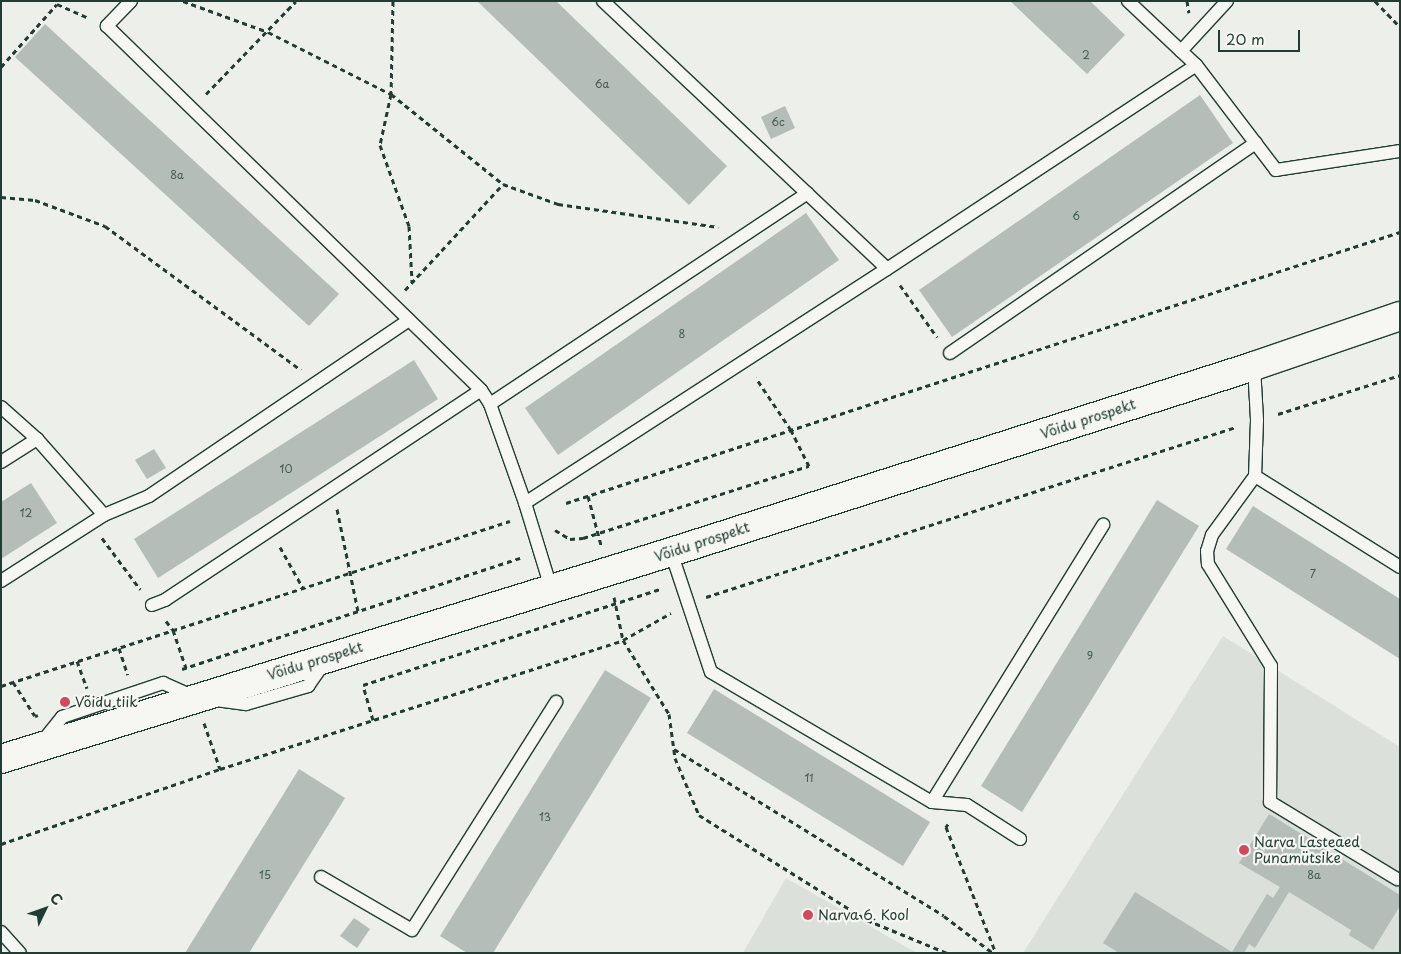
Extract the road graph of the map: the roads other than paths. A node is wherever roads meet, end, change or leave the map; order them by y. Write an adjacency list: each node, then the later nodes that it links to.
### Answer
1 (131, 1): 12 (lane)
2 (602, 1): 9 (lane)
3 (1128, 1): 5 (lane)
4 (1227, 1): 5 (lane)
5 (1181, 51): 6 (lane)
6 (1196, 65): 7 (lane); 10 (lane)
7 (1256, 143): 8 (lane); 13 (lane)
8 (1400, 151)
9 (807, 193): 10 (lane); 16 (lane)
10 (888, 269): 21 (lane)
11 (1400, 316): 14 (street, Võidu prospekt)
12 (409, 320): 15 (lane); 22 (lane)
13 (950, 353)
14 (1254, 366): 20 (lane); 24 (street, Võidu prospekt)
15 (481, 390): 16 (lane); 28 (lane)
16 (490, 404): 21 (lane)
17 (1, 407): 18 (lane)
18 (37, 439): 19 (lane); 22 (lane)
19 (1, 462)
20 (1255, 476): 25 (lane); 34 (lane)
21 (527, 509): 27 (lane)
22 (104, 515): 26 (lane)
23 (1103, 525): 31 (lane)
24 (671, 552): 27 (street, Võidu prospekt); 31 (lane)
25 (1400, 567)
26 (1, 581)
27 (551, 588): 30 (street, Võidu prospekt)
28 (152, 605)
29 (556, 702): 33 (lane)
30 (1, 759)
31 (932, 802): 32 (lane)
32 (1020, 839)
33 (321, 877)
34 (1397, 879)
35 (1, 932): 36 (lane)
36 (20, 953)

